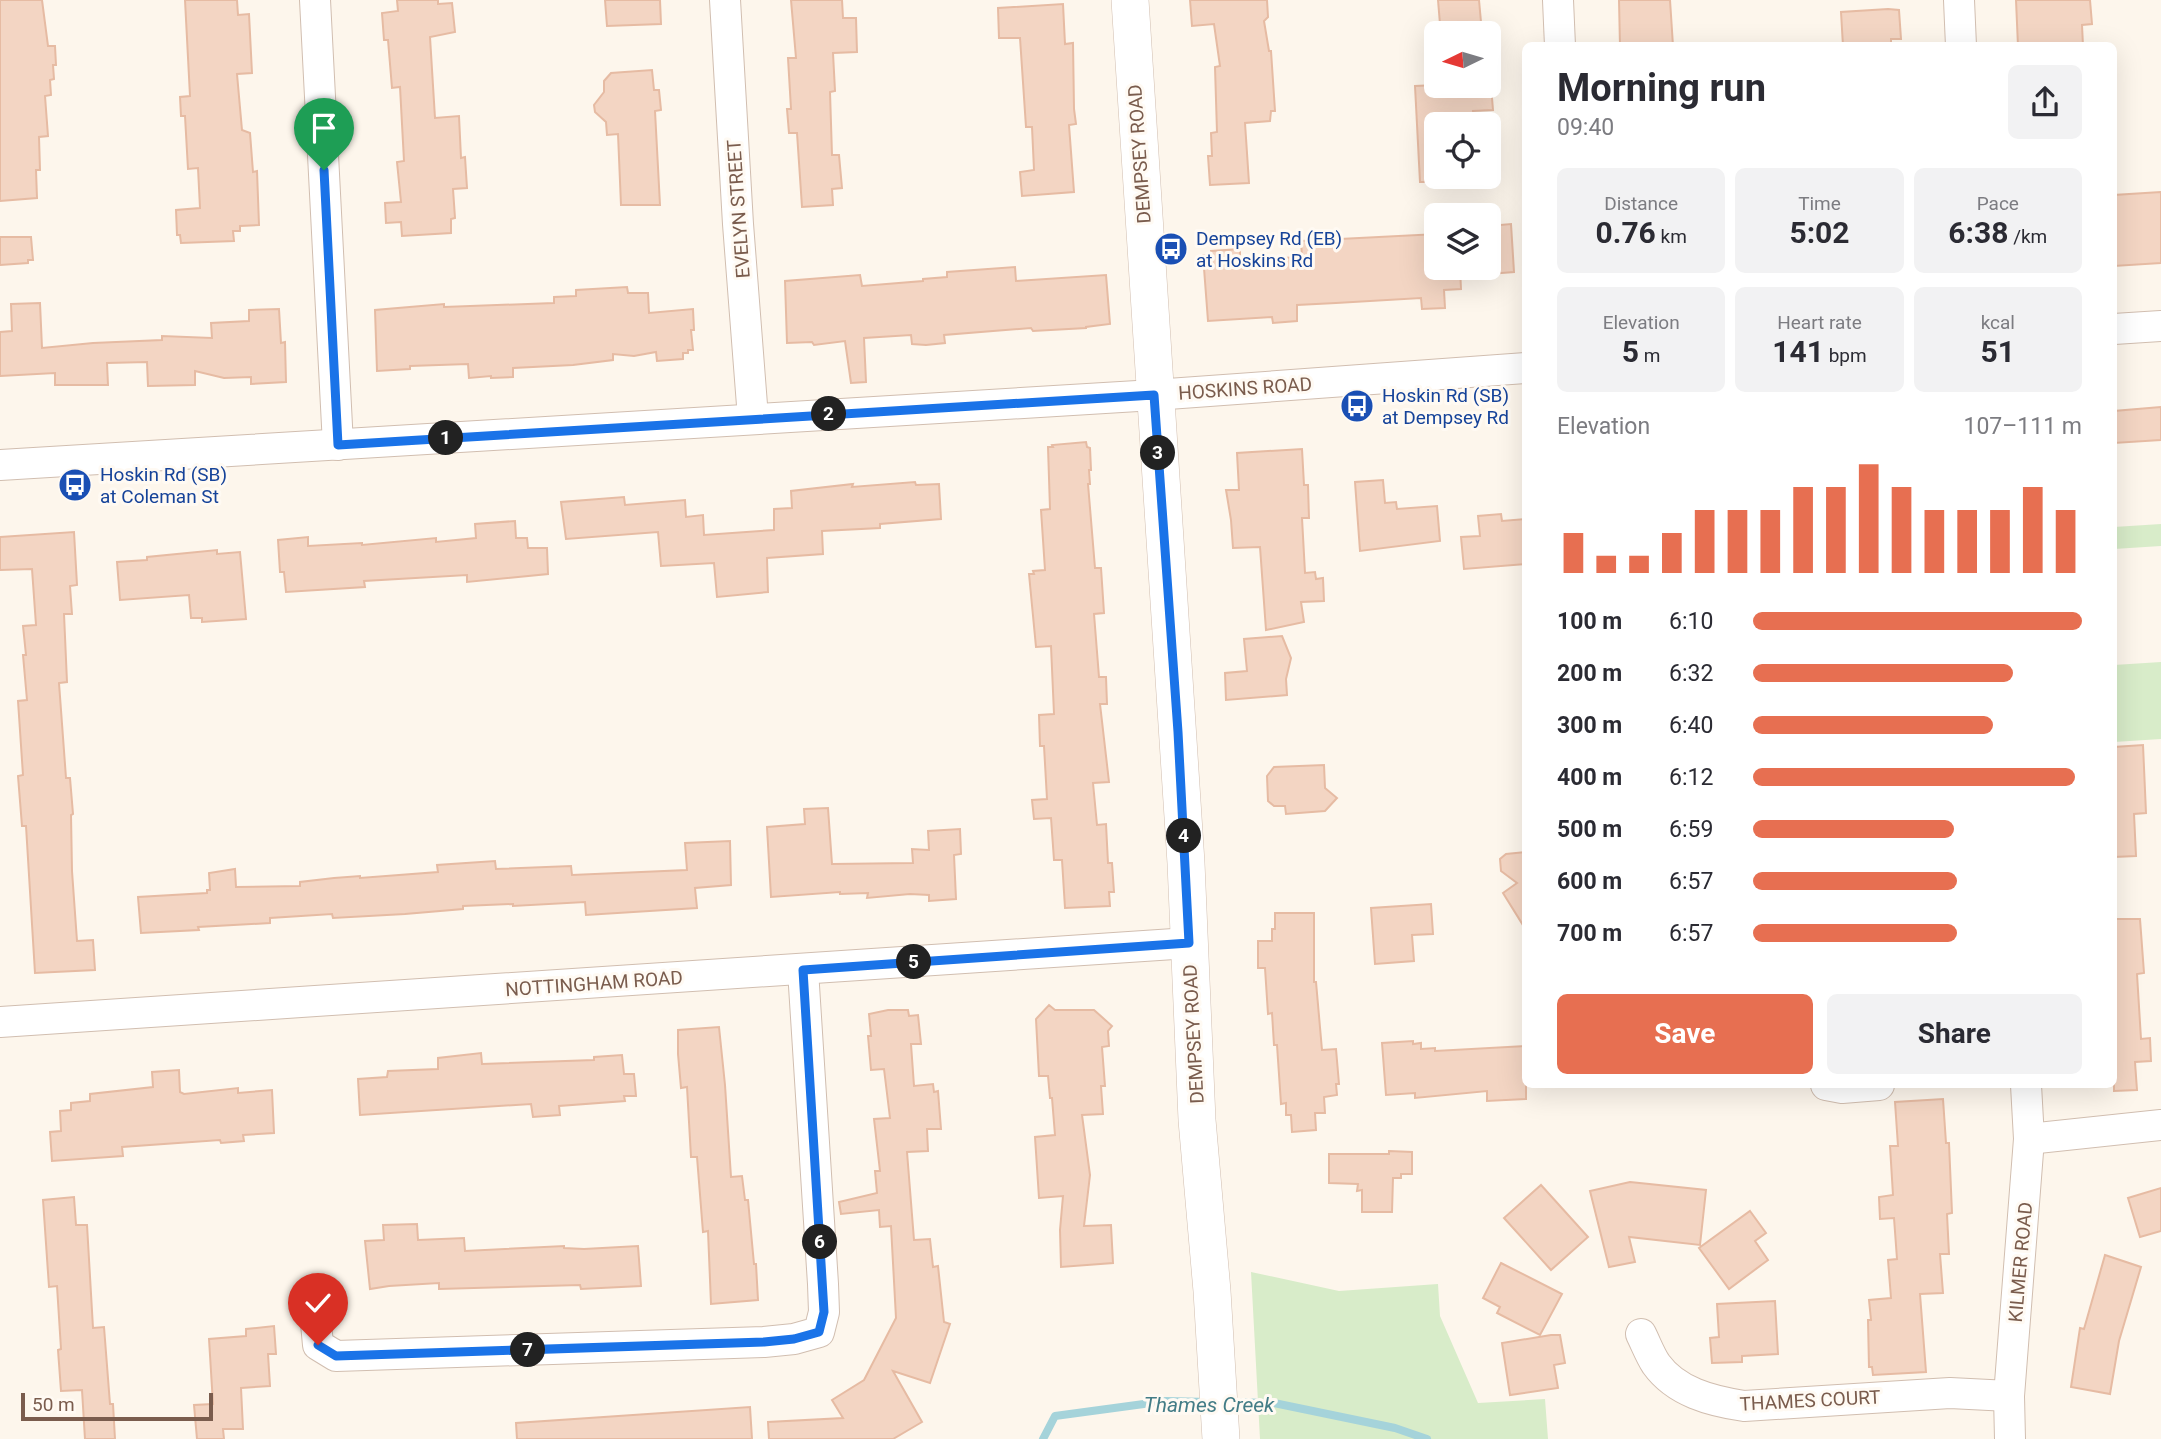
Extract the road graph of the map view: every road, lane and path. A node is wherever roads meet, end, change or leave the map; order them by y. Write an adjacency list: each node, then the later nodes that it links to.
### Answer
1 (315, 0): 13 (street)
2 (725, 0): 12 (street, EVELYN STREET)
3 (1130, 0): 11 (street, DEMPSEY ROAD)
4 (1558, 0): 6 (street)
5 (1959, 0): 7 (street)
6 (1560, 42)
7 (1961, 42)
8 (2161, 326): 9 (street)
9 (2117, 329)
10 (1522, 368): 11 (street, HOSKINS ROAD)
11 (1154, 395): 12 (street, HOSKINS ROAD); 15 (street, DEMPSEY ROAD)
12 (753, 418): 13 (street, HOSKINS ROAD)
13 (338, 445): 14 (street, HOSKINS ROAD)
14 (0, 465)
15 (1189, 943): 16 (street, NOTTINGHAM ROAD); 24 (street, DEMPSEY ROAD)
16 (803, 970): 17 (street, NOTTINGHAM ROAD); 21 (street)
17 (0, 1022)
18 (2026, 1088): 20 (street, KILMER ROAD)
19 (2161, 1125): 20 (street)
20 (2029, 1139): 23 (street, KILMER ROAD)
21 (316, 1312)
22 (1641, 1334): 23 (street, THAMES COURT)
23 (2009, 1396): 25 (street, KILMER ROAD)
24 (1221, 1439)
25 (2010, 1439)

